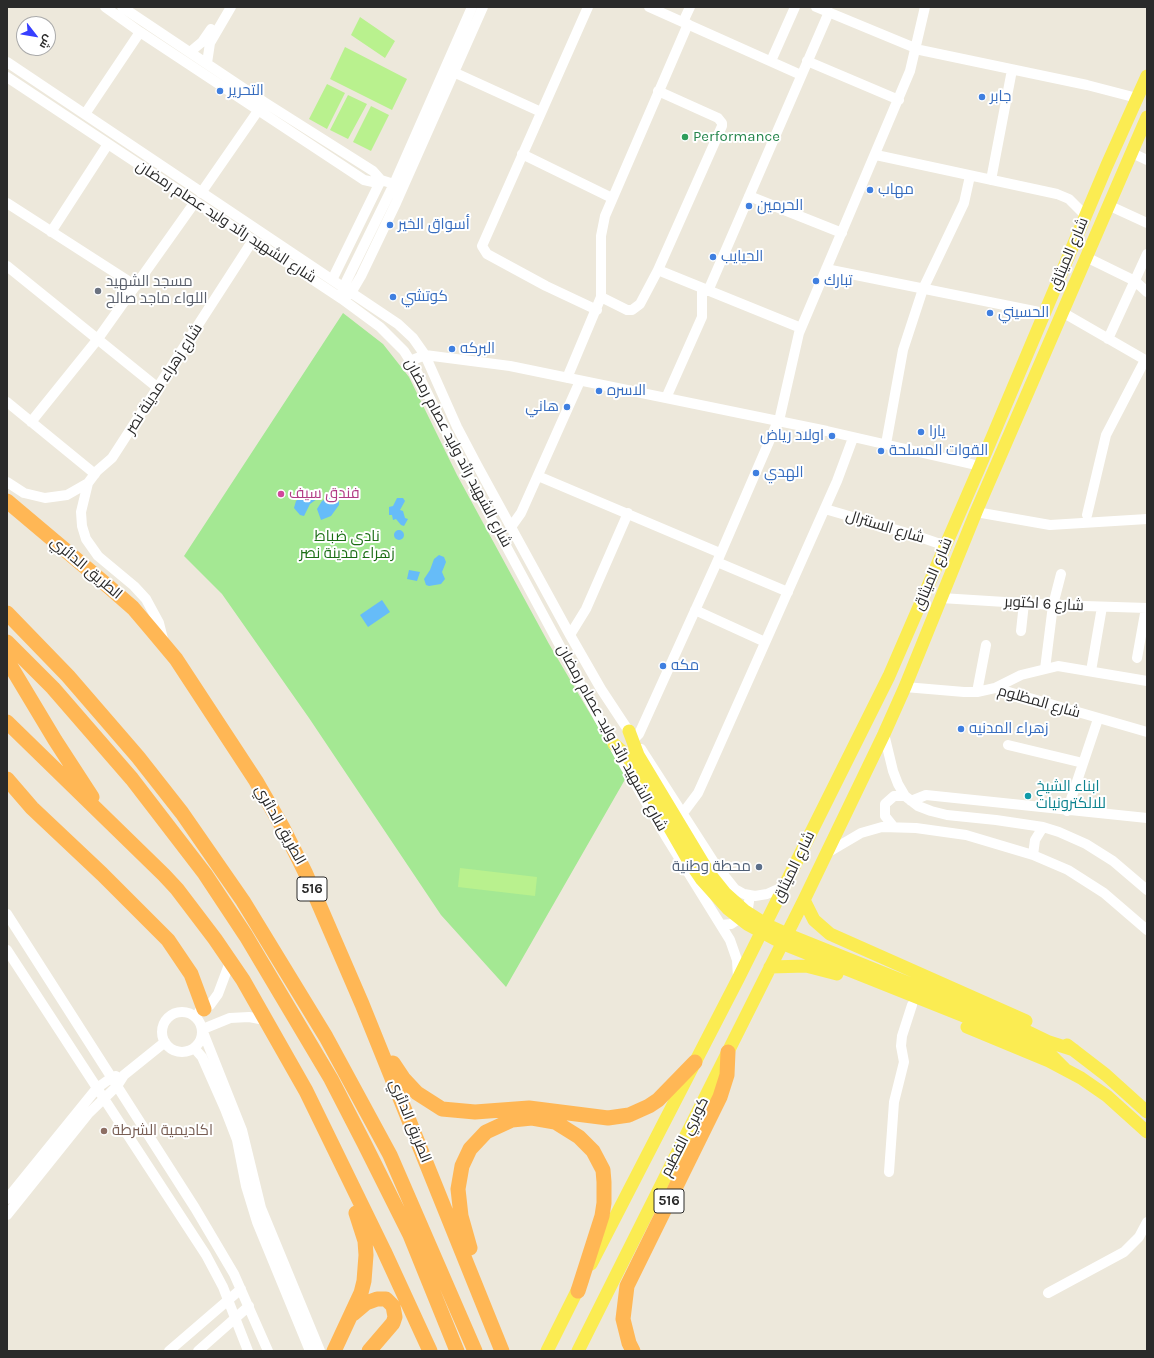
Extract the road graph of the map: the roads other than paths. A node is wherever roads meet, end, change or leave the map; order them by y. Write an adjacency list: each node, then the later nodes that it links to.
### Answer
1 (105, 7): 15 (street)
2 (122, 7): 17 (street)
3 (225, 7): 17 (street)
4 (232, 7): 21 (street)
5 (472, 7): 22 (street)
6 (483, 7): 22 (street)
7 (588, 7): 31 (street)
8 (649, 7): 14 (street)
9 (690, 7): 14 (street)
10 (795, 7): 18 (street)
11 (816, 7): 13 (street)
12 (924, 7): 16 (street)
13 (829, 12): 16 (street); 19 (street)
14 (686, 23): 18 (street); 27 (street)
15 (140, 32): 30 (street); 32 (street)
16 (916, 49): 23 (street); 29 (street)
17 (190, 52): 21 (street)
18 (771, 61): 24 (street)
19 (807, 61): 24 (street); 29 (street)
20 (7, 62): 32 (street, شارع الشهيد رائد وليد عصام رمضان)
21 (207, 63): 30 (street)
22 (450, 70): 31 (street); 42 (street); 48 (street)
23 (1012, 70): 28 (street); 41 (street)
24 (801, 75): 45 (street)
25 (1147, 76): 28 (main road, شارع الميثاق)
26 (7, 77): 34 (street, شارع الشهيد رائد وليد عصام رمضان)
27 (658, 91): 46 (street); 61 (street)
28 (1137, 98): 43 (main road, شارع الميثاق)
29 (899, 100): 37 (street)
30 (261, 106): 40 (street); 44 (street)
31 (541, 112): 36 (street)
32 (84, 114): 44 (street, شارع الشهيد رائد وليد عصام رمضان)
33 (1147, 117): 35 (main road, شارع الميثاق)
34 (108, 144): 49 (street, شارع الشهيد رائد وليد عصام رمضان); 54 (street)
35 (1132, 153): 38 (street); 47 (main road, شارع الميثاق)
36 (522, 154): 46 (street); 71 (street)
37 (876, 155): 39 (street); 55 (street)
38 (1147, 160)
39 (970, 176): 41 (street); 65 (street)
40 (381, 180): 42 (street); 62 (street)
41 (990, 180): 51 (street)
42 (394, 184): 48 (street)
43 (1097, 188): 47 (main road); 51 (main road, شارع الميثاق)
44 (201, 193): 62 (street, شارع الشهيد رائد وليد عصام رمضان)
45 (749, 196): 55 (street); 66 (street)
46 (612, 198): 69 (street)
47 (1112, 200): 52 (main road, شارع الميثاق); 53 (street)
48 (392, 201): 67 (street)
49 (195, 202): 56 (street, شارع الشهيد رائد وليد عصام رمضان); 64 (street)
50 (7, 203): 54 (street)
51 (1085, 216): 52 (main road); 73 (main road, شارع الميثاق)
52 (1103, 222): 58 (main road, شارع الميثاق)
53 (1147, 223)
54 (51, 232): 64 (street)
55 (842, 233): 60 (street)
56 (253, 240): 70 (street, شارع الشهيد رائد وليد عصام رمضان); 82 (street, شارع زهراء مدينة نصر)
57 (1147, 254): 63 (street)
58 (1086, 257): 63 (street); 72 (main road, شارع الميثاق)
59 (7, 266): 75 (street)
60 (826, 269): 65 (street); 74 (street)
61 (658, 270): 66 (street); 69 (street)
62 (332, 280): 67 (street, شارع الشهيد رائد وليد عصام رمضان)
63 (1135, 281): 68 (street); 76 (street)
64 (136, 286): 75 (street)
65 (923, 289): 73 (street); 88 (street)
66 (705, 290): 74 (street); 83 (street)
67 (347, 291): 70 (street); 77 (street, شارع الشهيد رائد وليد عصام رمضان)
68 (1147, 292)
69 (601, 298): 71 (street)
70 (342, 299): 78 (street, شارع الشهيد رائد وليد عصام رمضان)
71 (597, 310): 80 (street)
72 (1062, 312): 76 (street); 96 (main road, شارع الميثاق)
73 (1044, 313): 89 (main road, شارع الميثاق)
74 (801, 328): 85 (street)
75 (97, 340): 82 (street); 86 (street)
76 (1108, 340): 79 (street)
77 (425, 354): 78 (street); 80 (street); 100 (street, شارع الشهيد رائد وليد عصام رمضان)
78 (410, 360): 113 (street, شارع الشهيد رائد وليد عصام رمضان)
79 (1146, 360): 98 (street)
80 (567, 378): 81 (street)
81 (580, 381): 83 (street); 91 (street)
82 (158, 388): 90 (street, شارع زهراء مدينة نصر)
83 (666, 398): 85 (street)
84 (7, 402): 86 (street)
85 (778, 421): 87 (street); 102 (street)
86 (31, 422): 90 (street)
87 (853, 438): 88 (street); 95 (street)
88 (886, 444): 89 (street)
89 (980, 466): 101 (main road, شارع الميثاق)
90 (96, 474): 93 (street, شارع زهراء مدينة نصر)
91 (538, 476): 97 (street); 100 (street)
92 (7, 482): 93 (street)
93 (88, 483): 118 (street)
94 (7, 502): 118 (highway, الطريق الدائري / 516)
95 (825, 509): 101 (street, شارع السنترال); 104 (street)
96 (976, 512): 99 (street); 105 (main road, شارع الميثاق)
97 (628, 513): 102 (street); 115 (street)
98 (1087, 515)
99 (1147, 519)
100 (511, 527): 108 (street, شارع الشهيد رائد وليد عصام رمضان)
101 (946, 546): 147 (main road, شارع الميثاق)
102 (718, 558): 104 (street); 111 (street)
103 (1061, 574): 107 (street)
104 (788, 592): 117 (street)
105 (941, 598): 106 (street, شارع 6 اكتوبر); 125 (main road, شارع الميثاق)
106 (1024, 604): 107 (street, شارع 6 اكتوبر); 114 (street)
107 (1053, 605): 109 (street, شارع 6 اكتوبر); 122 (street)
108 (555, 607): 113 (street); 115 (street, شارع الشهيد رائد وليد عصام رمضان)
109 (1102, 607): 110 (street, شارع 6 اكتوبر); 123 (street)
110 (1147, 608): 120 (street)
111 (695, 610): 117 (street); 132 (street)
112 (7, 613): 201 (highway, الطريق الدائري)
113 (544, 614): 133 (street, شارع الشهيد رائد وليد عصام رمضان)
114 (1021, 632)
115 (570, 635): 132 (street, شارع الشهيد رائد وليد عصام رمضان)
116 (7, 642): 200 (highway)
117 (765, 642): 139 (street)
118 (164, 643): 161 (highway, الطريق الدائري / 516)
119 (986, 644): 127 (street)
120 (1137, 658)
121 (7, 660): 140 (highway)
122 (1045, 669): 123 (street); 126 (street)
123 (1092, 670): 124 (street)
124 (1147, 681)
125 (905, 687): 127 (street, شارع المظلوم); 131 (main road, شارع الميثاق)
126 (995, 688): 127 (street, شارع المظلوم); 128 (street, شارع المظلوم)
127 (977, 692)
128 (1098, 719): 130 (street, شارع المظلوم); 135 (street)
129 (7, 722): 140 (highway)
130 (1147, 732)
131 (884, 734): 137 (street); 145 (main road, شارع الميثاق)
132 (632, 735): 139 (street, شارع الشهيد رائد وليد عصام رمضان); 144 (main road)
133 (614, 744): 144 (main road); 152 (street, شارع الشهيد رائد وليد عصام رمضان)
134 (1008, 746): 135 (street)
135 (1083, 763): 138 (street)
136 (7, 779): 162 (highway)
137 (908, 799): 138 (street); 142 (street); 143 (street)
138 (1067, 811): 141 (street)
139 (682, 813): 149 (street, شارع الشهيد رائد وليد عصام رمضان)
140 (103, 816): 156 (highway)
141 (1147, 818)
142 (893, 826): 145 (street); 146 (street)
143 (1043, 827): 146 (street); 148 (street)
144 (676, 830): 160 (main road)
145 (827, 852): 150 (main road, شارع الميثاق)
146 (1033, 855): 153 (street)
147 (785, 886): 149 (street); 159 (main road, شارع الميثاق)
148 (1147, 890)
149 (750, 895): 152 (street)
150 (804, 900): 154 (main road); 157 (main road, شارع الميثاق)
151 (7, 914): 171 (street)
152 (721, 925): 159 (street, شارع الشهيد رائد وليد عصام رمضان)
153 (1147, 930)
154 (830, 934): 158 (main road); 167 (main road)
155 (7, 950): 173 (street)
156 (230, 962): 162 (street); 163 (highway)
157 (770, 967): 158 (main road); 168 (main road, شارع الميثاق)
158 (815, 968): 160 (main road)
159 (738, 980): 169 (main road, شارع الميثاق)
160 (913, 996): 167 (main road); 176 (main road); 177 (street)
161 (362, 1004): 169 (highway, 516); 187 (highway, الطريق الدائري / 516)
162 (199, 1012): 164 (street); 165 (street)
163 (265, 1020): 164 (street); 178 (highway)
164 (203, 1030): 166 (street); 190 (street)
165 (165, 1042): 166 (street); 170 (street)
166 (195, 1049): 190 (street)
167 (1074, 1050): 175 (main road)
168 (728, 1052): 204 (main road, كوبري الفطيم); 205 (highway, 516)
169 (696, 1062): 183 (main road, كوبري الفطيم)
170 (124, 1074): 171 (street); 172 (street)
171 (111, 1078): 172 (street); 173 (street)
172 (117, 1086): 174 (street); 182 (street)
173 (97, 1088): 174 (street); 179 (street)
174 (104, 1098): 180 (street); 185 (street)
175 (1147, 1112)
176 (1147, 1132)
177 (889, 1172)
178 (351, 1181): 189 (highway); 199 (highway)
179 (7, 1200)
180 (7, 1215)
181 (1147, 1222): 184 (street)
182 (241, 1289): 185 (street); 186 (street)
183 (578, 1291): 187 (highway, 516); 203 (main road, كوبري الفطيم)
184 (1048, 1293)
185 (228, 1299): 188 (street); 191 (street)
186 (249, 1306): 188 (street); 194 (street)
187 (488, 1317): 202 (highway, الطريق الدائري / 516)
188 (234, 1318): 192 (street); 193 (street)
189 (350, 1318): 197 (highway); 198 (highway)
190 (305, 1327): 195 (street); 196 (street)
191 (169, 1351)
192 (198, 1351)
193 (248, 1351)
194 (268, 1351)
195 (310, 1351)
196 (320, 1351)
197 (334, 1351)
198 (369, 1351)
199 (430, 1351)
200 (457, 1351)
201 (475, 1351)
202 (502, 1351)
203 (547, 1351)
204 (578, 1351)
205 (633, 1351)

